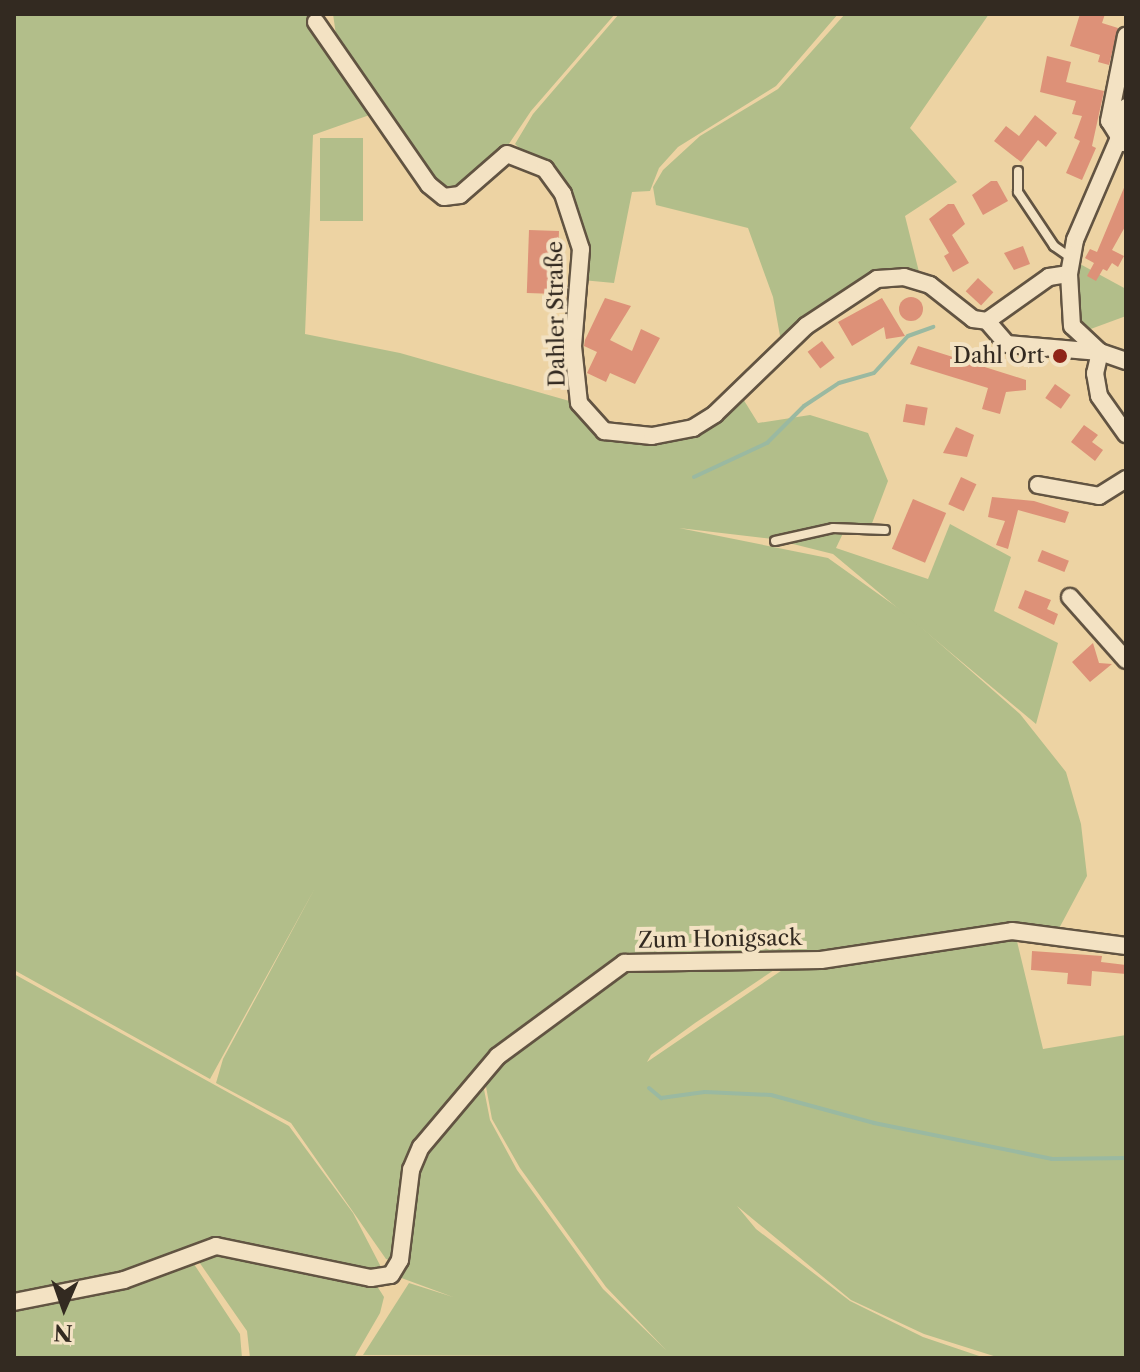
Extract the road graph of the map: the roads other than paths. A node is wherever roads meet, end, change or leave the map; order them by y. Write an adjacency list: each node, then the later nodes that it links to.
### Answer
1 (316, 22): 7 (street, Dahler Straße)
2 (1126, 36): 4 (street)
3 (1126, 107): 4 (street)
4 (1122, 142): 6 (street)
5 (1018, 171): 6 (lane)
6 (1070, 266): 7 (street); 8 (street)
7 (987, 321): 8 (street, Dahler Straße)
8 (1100, 352): 9 (street, Dahler Straße); 10 (street)
9 (1126, 361)
10 (1126, 434)
11 (1126, 479): 12 (street)
12 (1038, 485)
13 (885, 530): 14 (lane)
14 (775, 541)
15 (1070, 597): 16 (street)
16 (1126, 660)
17 (1126, 946): 18 (street, Zum Honigsack)
18 (14, 1302)

